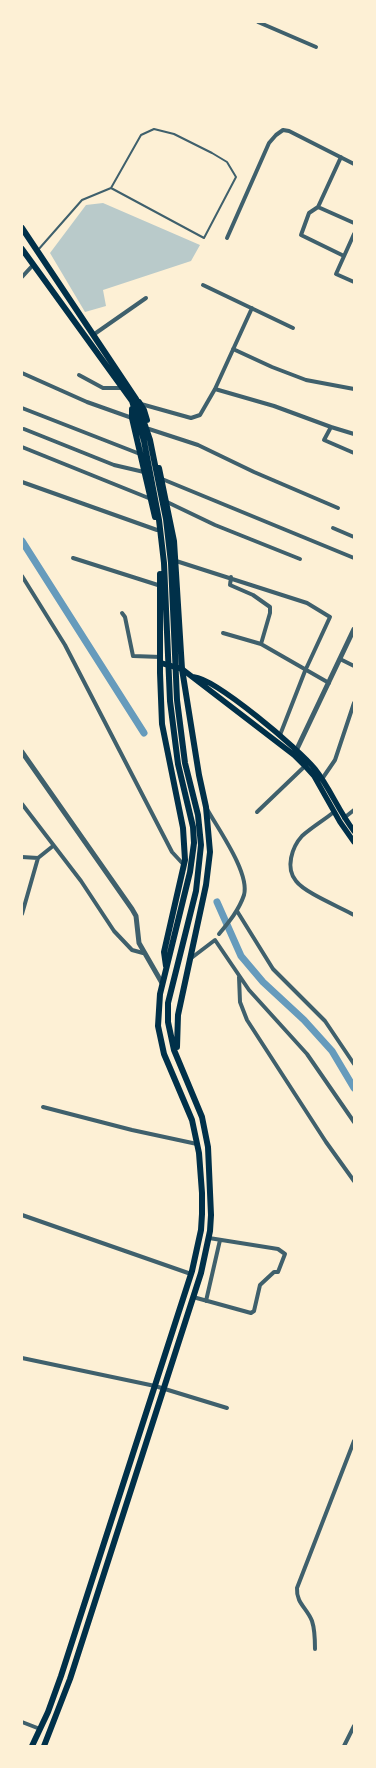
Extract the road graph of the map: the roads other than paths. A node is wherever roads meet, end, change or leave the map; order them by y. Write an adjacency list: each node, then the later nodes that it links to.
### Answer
1 (258, 22): 2 (street)
2 (316, 47)
3 (341, 157): 4 (street); 6 (street); 10 (street)
4 (354, 164)
5 (111, 188): 5 (lane); 12 (lane)
6 (318, 206): 7 (street); 13 (street)
7 (354, 223)
8 (22, 228): 12 (main road)
9 (354, 234): 13 (street)
10 (227, 238)
11 (22, 249): 14 (main road)
12 (37, 251): 21 (main road)
13 (344, 256): 16 (street)
14 (33, 265): 15 (street); 25 (main road)
15 (22, 277)
16 (354, 282)
17 (203, 285): 19 (street)
18 (146, 298): 21 (street)
19 (252, 308): 20 (street); 22 (street)
20 (293, 328)
21 (93, 335): 28 (main road)
22 (233, 349): 26 (street); 27 (street)
23 (22, 373): 30 (street)
24 (79, 375): 25 (street)
25 (121, 388): 28 (main road)
26 (215, 389): 28 (street); 31 (street)
27 (354, 389)
28 (136, 401): 30 (main road); 33 (main road); 35 (main road)
29 (22, 408): 38 (street)
30 (132, 418): 38 (main road)
31 (330, 427): 34 (street); 37 (street)
32 (24, 429): 39 (street)
33 (149, 429): 40 (main road); 44 (street)
34 (354, 434)
35 (147, 440): 93 (main road); 96 (main road)
36 (22, 447): 42 (street)
37 (354, 453)
38 (140, 454): 39 (main road)
39 (144, 472): 42 (main road)
40 (162, 479): 43 (main road); 49 (street)
41 (22, 482): 46 (street)
42 (150, 499): 46 (main road)
43 (167, 502): 50 (street); 52 (main road)
44 (338, 508)
45 (333, 528): 47 (street)
46 (157, 530): 51 (main road)
47 (354, 538)
48 (72, 558): 55 (street)
49 (354, 558)
50 (300, 559)
51 (160, 560): 52 (street); 55 (main road)
52 (176, 560): 54 (street); 63 (main road)
53 (22, 576): 85 (street)
54 (232, 577): 59 (street); 64 (street)
55 (161, 586): 61 (main road)
56 (122, 613): 61 (street)
57 (354, 629): 60 (street)
58 (223, 633): 59 (street)
59 (261, 644): 64 (street)
60 (340, 659): 62 (street); 66 (street)
61 (161, 660): 63 (main road); 85 (main road)
62 (354, 666)
63 (182, 669): 65 (main road); 74 (main road)
64 (306, 671): 66 (street); 68 (street)
65 (194, 677): 68 (main road); 70 (main road)
66 (329, 683): 70 (street)
67 (354, 703): 72 (street)
68 (280, 735): 70 (main road)
69 (22, 752): 91 (street)
70 (296, 752): 71 (main road); 72 (main road)
71 (305, 766): 76 (street); 77 (main road)
72 (322, 779): 78 (main road)
73 (22, 804): 82 (street)
74 (206, 807): 86 (street); 92 (main road)
75 (354, 810): 78 (street)
76 (257, 812)
77 (334, 812): 79 (main road); 88 (street)
78 (344, 818): 79 (street); 80 (main road)
79 (340, 822): 81 (main road)
80 (354, 831)
81 (354, 842)
82 (53, 846): 84 (street); 91 (street)
83 (22, 857): 84 (street)
84 (38, 858): 87 (street)
85 (184, 865): 93 (main road)
86 (237, 911): 89 (street); 97 (street)
87 (22, 914)
88 (354, 915)
89 (219, 934): 90 (lane)
90 (215, 940): 92 (street); 94 (street)
91 (143, 953): 95 (street)
92 (190, 959): 96 (main road)
93 (167, 968): 95 (main road)
94 (239, 976): 99 (street); 101 (street)
95 (162, 983): 100 (main road)
96 (178, 1057): 103 (main road)
97 (354, 1064)
98 (42, 1107): 100 (street)
99 (354, 1122)
100 (197, 1144): 105 (main road)
101 (354, 1181)
102 (22, 1215): 105 (street)
103 (209, 1238): 104 (street); 106 (main road)
104 (220, 1240): 107 (street); 107 (street)
105 (191, 1274): 109 (main road)
106 (193, 1297): 107 (street); 110 (main road)
107 (206, 1301)
108 (22, 1358): 109 (street)
109 (156, 1386): 110 (street); 113 (main road)
110 (164, 1388): 111 (street); 114 (main road)
111 (227, 1408)
112 (354, 1441): 115 (street)
113 (119, 1497): 114 (main road); 116 (main road)
114 (128, 1500): 117 (main road)
115 (315, 1649)
116 (61, 1676): 117 (main road); 120 (main road)
117 (70, 1679): 122 (main road)
118 (22, 1722): 120 (street)
119 (354, 1726): 123 (street)
120 (40, 1729): 121 (main road)
121 (32, 1746)
122 (44, 1746)
123 (344, 1746)

